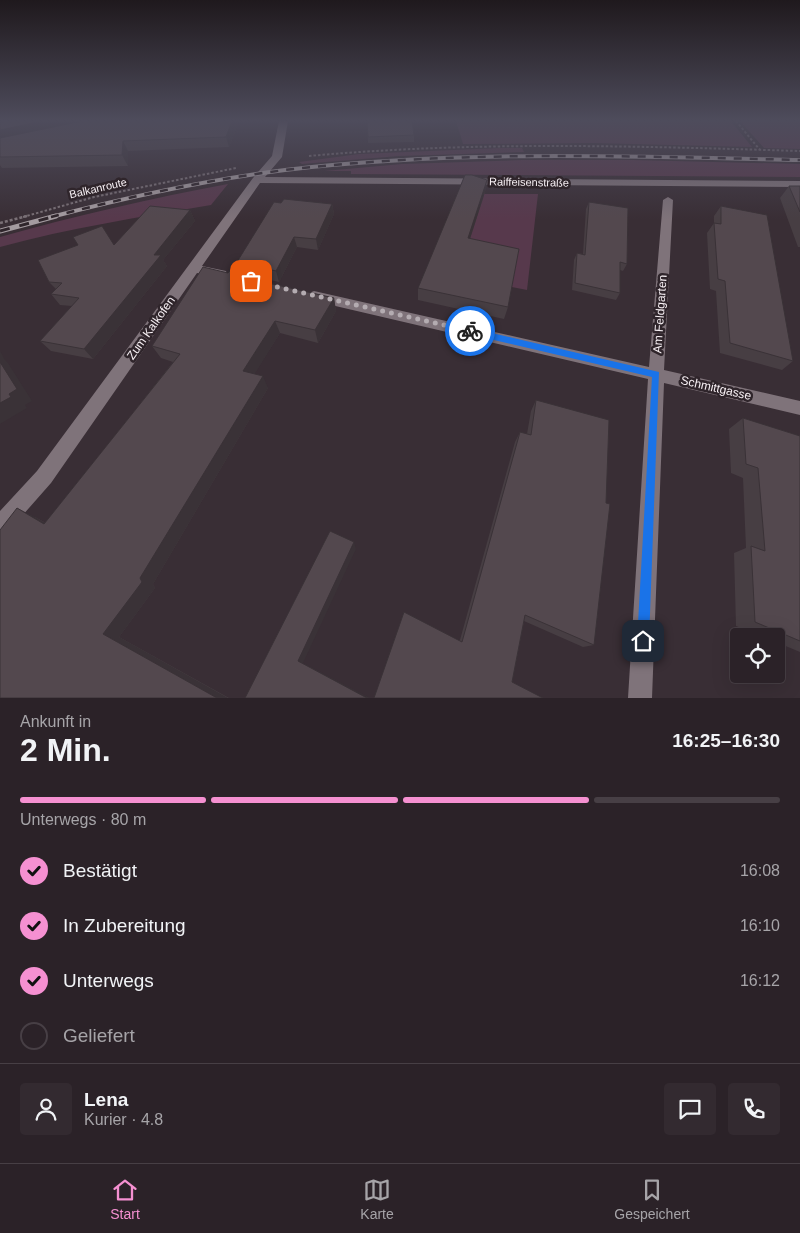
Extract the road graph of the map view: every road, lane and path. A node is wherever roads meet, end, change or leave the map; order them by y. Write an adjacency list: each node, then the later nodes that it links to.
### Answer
1 (277, 154): 3 (street, Zum Kalkofen)
2 (337, 154): 3 (path, Balkanroute)
3 (274, 161): 4 (street, Zum Kalkofen); 7 (path, Balkanroute)
4 (257, 180): 5 (street, Raiffeisenstraße); 8 (street, Zum Kalkofen)
5 (800, 184)
6 (668, 200): 11 (street, Am Feldgarten)
7 (0, 223)
8 (193, 268): 9 (street); 13 (street, Zum Kalkofen)
9 (232, 277)
10 (300, 292): 11 (street, Schmittgasse)
11 (656, 374): 12 (street, Schmittgasse); 14 (street, Am Feldgarten)
12 (800, 408)
13 (0, 526)
14 (640, 698)

